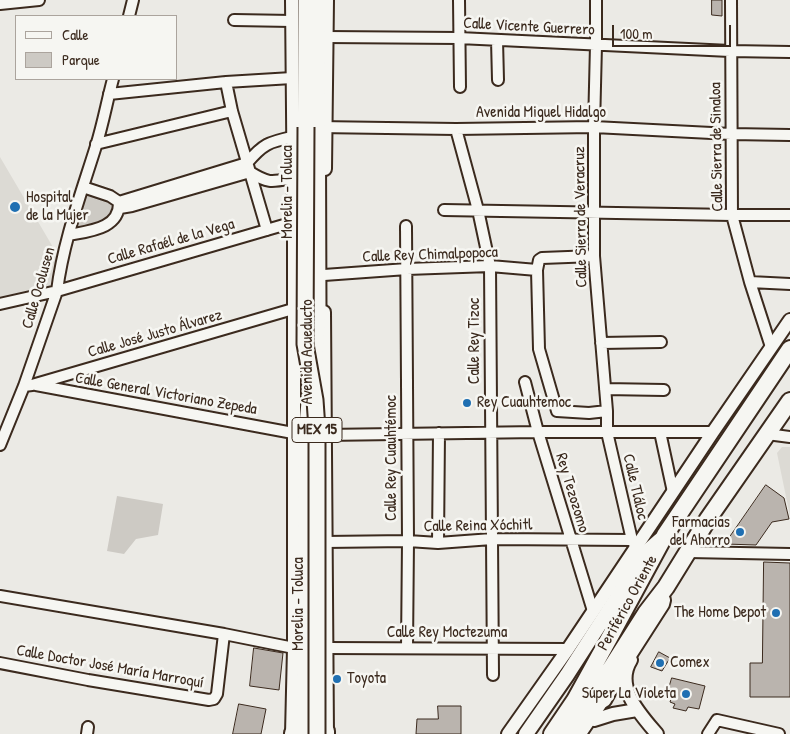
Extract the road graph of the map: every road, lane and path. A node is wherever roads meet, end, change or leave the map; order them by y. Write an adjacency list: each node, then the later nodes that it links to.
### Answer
1 (39, 0): 10 (street)
2 (133, 0): 11 (street)
3 (292, 0): 13 (street, Avenida Acueducto)
4 (306, 0): 28 (main road, Morelia - Toluca / MEX 15)
5 (317, 0): 28 (main road, Morelia - Toluca / MEX 15)
6 (327, 0): 14 (street, Avenida Acueducto)
7 (459, 0): 15 (street)
8 (596, 0): 17 (street, Calle Sierra de Veracruz)
9 (730, 0): 18 (street, Calle Sierra de Sinaloa)
10 (0, 4)
11 (129, 15)
12 (234, 20): 13 (street)
13 (292, 21): 20 (street, Avenida Acueducto)
14 (326, 37): 15 (street, Calle Vicente Guerrero); 28 (street, Avenida Acueducto)
15 (459, 38): 16 (street, Calle Vicente Guerrero); 24 (street)
16 (497, 40): 17 (street, Calle Vicente Guerrero); 22 (street)
17 (596, 45): 18 (street, Calle Vicente Guerrero); 27 (street, Calle Sierra de Veracruz)
18 (730, 51): 19 (street, Calle Vicente Guerrero); 30 (street, Calle Sierra de Sinaloa)
19 (790, 52)
20 (292, 78): 23 (street); 28 (street, Avenida Acueducto)
21 (113, 80): 25 (street, Calle Ocolusen)
22 (498, 80)
23 (226, 82): 25 (street); 26 (street)
24 (460, 86)
25 (109, 94): 32 (street, Calle Ocolusen)
26 (232, 111): 32 (street); 33 (street)
27 (594, 127): 29 (street, Avenida Miguel Hidalgo); 30 (street, Avenida Miguel Hidalgo); 39 (street, Calle Sierra de Veracruz)
28 (307, 129): 29 (street, Avenida Miguel Hidalgo); 33 (street, Avenida Miguel Hidalgo); 34 (street, Avenida Acueducto); 50 (street, Avenida Acueducto); 104 (main road, Morelia - Toluca / MEX 15, bridge); 105 (main road, Morelia - Toluca / MEX 15, bridge)
29 (456, 129): 38 (street, Calle Rey Tizoc)
30 (731, 134): 31 (street, Avenida Miguel Hidalgo); 40 (street, Calle Sierra de Sinaloa)
31 (790, 135)
32 (96, 144): 35 (street, Calle Ocolusen)
33 (249, 167): 34 (street); 36 (street); 44 (street)
34 (293, 178): 42 (street, Avenida Acueducto)
35 (83, 187): 36 (street); 45 (street, Calle Ocolusen)
36 (119, 205): 45 (street)
37 (444, 210): 38 (street)
38 (478, 210): 39 (street); 47 (street, Calle Rey Tizoc)
39 (594, 213): 40 (street); 46 (street, Calle Sierra de Veracruz)
40 (732, 215): 41 (street); 51 (street, Calle Sierra de Sinaloa)
41 (790, 215)
42 (294, 222): 44 (street, Calle Rafaél de la Vega); 55 (street, Avenida Acueducto)
43 (406, 226): 48 (street, Calle Rey Cuauhtémoc)
44 (267, 230): 53 (street, Calle Rafaél de la Vega)
45 (69, 235): 53 (street, Calle Ocolusen)
46 (594, 256): 49 (street); 58 (street, Calle Sierra de Veracruz)
47 (490, 266): 48 (street, Calle Rey Chimalpopoca); 49 (street, Calle Rey Chimalpopoca); 72 (street, Calle Rey Tizoc)
48 (407, 269): 50 (street, Calle Rey Chimalpopoca); 73 (street, Calle Rey Cuauhtémoc)
49 (537, 270): 66 (street)
50 (324, 275): 76 (street, Avenida Acueducto)
51 (750, 282): 52 (street); 59 (street, Calle Sierra de Sinaloa)
52 (790, 284)
53 (57, 291): 54 (street, Calle Rafaél de la Vega); 62 (street, Calle Ocolusen)
54 (0, 304)
55 (293, 309): 62 (street, Calle José Justo Álvarez); 71 (street, Avenida Acueducto)
56 (790, 320): 59 (street)
57 (661, 342): 58 (street)
58 (601, 343): 63 (street, Calle Sierra de Veracruz)
59 (771, 347): 70 (street)
60 (790, 349): 80 (highway, Periférico Oriente)
61 (525, 382): 67 (street, Rey Tezozomo)
62 (28, 386): 71 (street, Calle General Victoriano Zepeda); 78 (street, Calle Ocolusen)
63 (605, 389): 64 (street); 66 (street, Calle Sierra de Veracruz)
64 (664, 390)
65 (790, 401): 75 (highway, Periférico Oriente)
66 (607, 411): 68 (street, Calle Sierra de Veracruz)
67 (538, 432): 68 (street); 72 (street); 82 (street, Rey Tezozomo)
68 (607, 432): 69 (street); 86 (street, Calle Tláloc)
69 (660, 432): 70 (street); 79 (street)
70 (713, 432): 79 (street)
71 (293, 433): 94 (street, Avenida Acueducto)
72 (491, 433): 74 (street); 81 (street, Calle Rey Tizoc)
73 (407, 434): 74 (street); 76 (street); 83 (street, Calle Rey Cuauhtémoc)
74 (439, 434): 85 (street)
75 (767, 434): 77 (street); 87 (highway, Periférico Oriente)
76 (325, 435): 84 (street, Avenida Acueducto)
77 (790, 437)
78 (0, 445)
79 (673, 492): 86 (street)
80 (665, 536): 86 (main road); 108 (highway, Periférico Oriente)
81 (492, 539): 82 (street, Calle Reina Xóchitl); 85 (street, Calle Reina Xóchitl); 97 (street, Calle Rey Tizoc)
82 (571, 540): 86 (street, Calle Reina Xóchitl); 92 (street, Rey Tezozomo)
83 (408, 541): 84 (street, Calle Reina Xóchitl); 85 (street, Calle Reina Xóchitl); 96 (street, Calle Rey Cuauhtémoc)
84 (325, 542): 95 (street, Avenida Acueducto)
85 (438, 543)
86 (637, 547): 92 (street); 107 (main road)
87 (689, 552): 88 (street); 89 (highway, Periférico Oriente)
88 (790, 554)
89 (666, 587): 91 (main road); 109 (highway, Periférico Oriente)
90 (0, 596): 93 (street)
91 (662, 604): 101 (main road); 102 (street)
92 (593, 611): 98 (street)
93 (224, 634): 94 (street); 99 (street, Calle Doctor José María Marroquí)
94 (294, 648): 105 (street, Avenida Acueducto)
95 (326, 648): 96 (street, Calle Rey Moctezuma); 104 (street, Avenida Acueducto)
96 (407, 648): 97 (street, Calle Rey Moctezuma)
97 (493, 648): 98 (street, Calle Rey Moctezuma); 100 (street, Calle Rey Tizoc)
98 (568, 649): 106 (street)
99 (0, 662)
100 (493, 675)
101 (608, 690): 103 (main road); 110 (main road)
102 (637, 710): 103 (street); 112 (street)
103 (594, 720): 111 (main road)
104 (324, 733)
105 (295, 734)
106 (508, 734)
107 (526, 734)
108 (552, 734)
109 (569, 734)
110 (578, 734)
111 (586, 734)
112 (657, 734)
113 (708, 734): 114 (street)
114 (779, 734)

